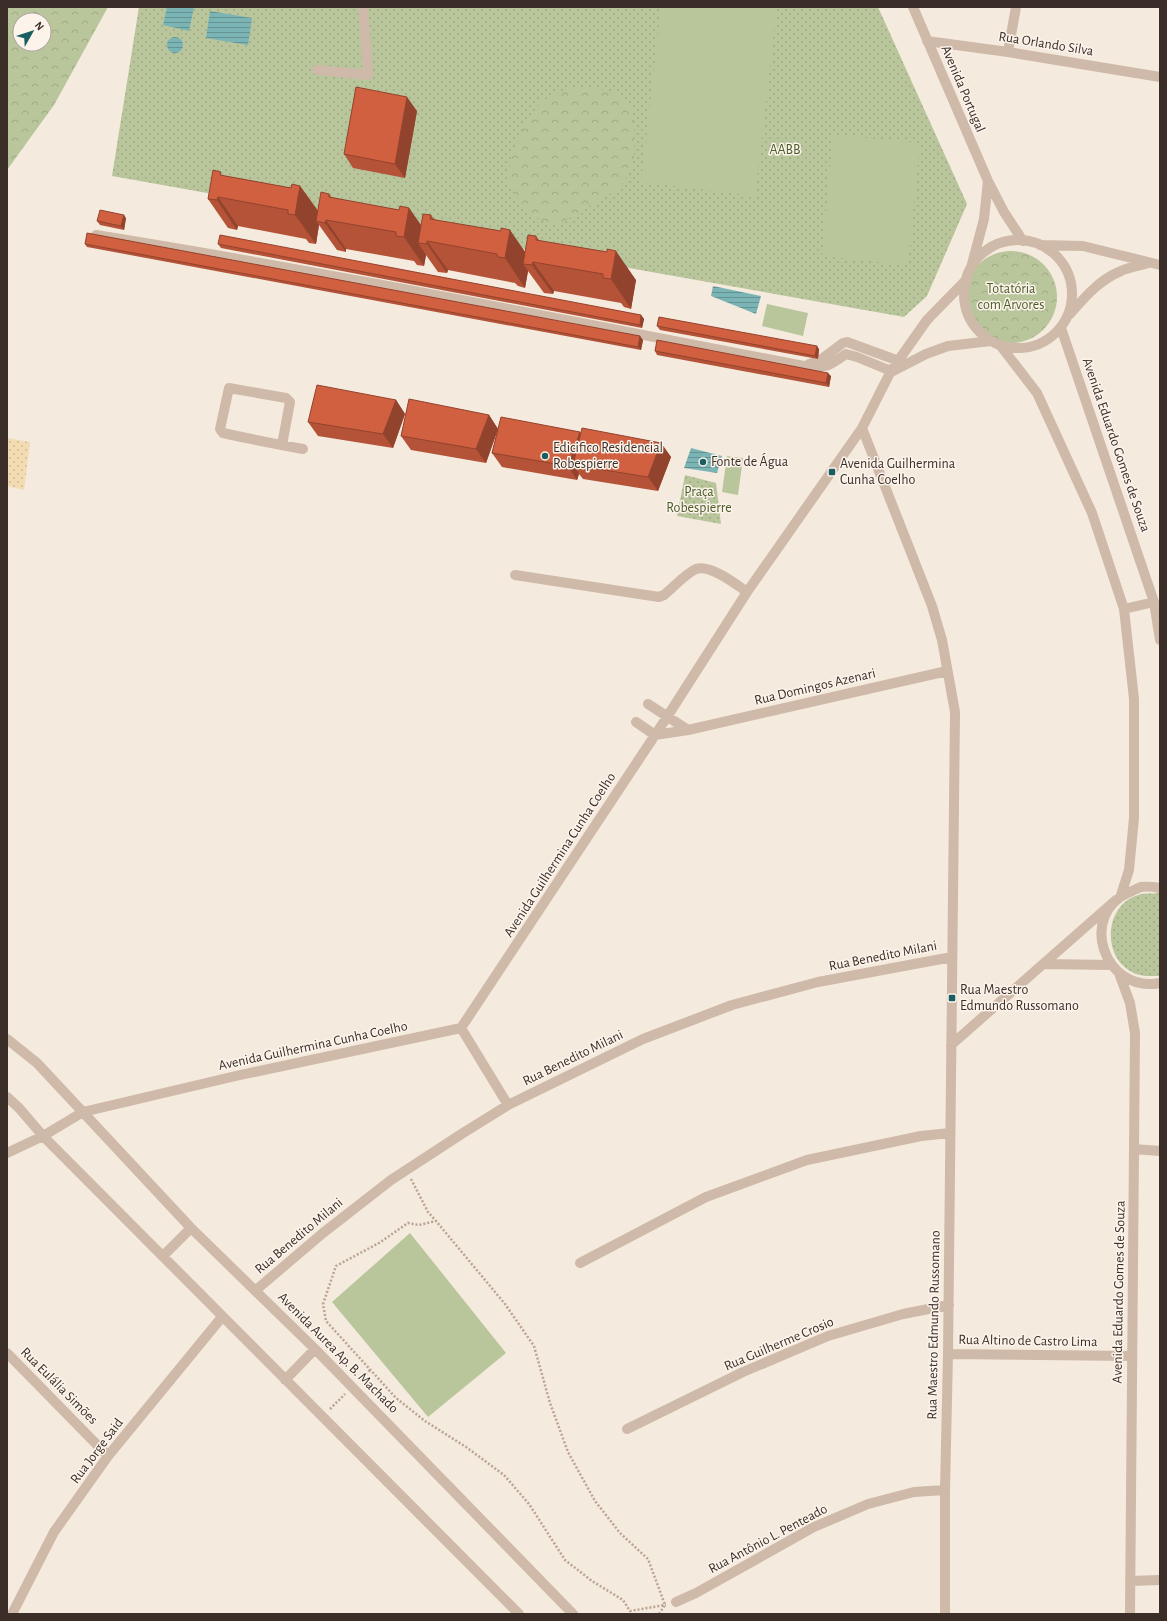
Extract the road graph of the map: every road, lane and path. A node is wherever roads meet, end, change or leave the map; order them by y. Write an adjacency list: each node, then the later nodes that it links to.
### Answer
1 (363, 7): 6 (street)
2 (913, 7): 4 (street, Avenida Portugal)
3 (1016, 7): 5 (street)
4 (928, 41): 5 (street, Rua Orlando Silva); 8 (street, Avenida Portugal)
5 (1008, 52): 7 (street, Rua Orlando Silva)
6 (317, 70)
7 (1160, 77)
8 (988, 181): 10 (street, Avenida Portugal); 14 (street, Avenida Portugal)
9 (93, 235): 20 (street)
10 (1023, 241): 11 (street); 14 (street)
11 (1040, 245): 12 (street); 16 (street)
12 (1150, 263): 13 (street); 16 (street)
13 (1160, 264)
14 (970, 269): 15 (street)
15 (967, 279): 18 (street); 19 (street, Avenida Guilhermina Cunha Coelho)
16 (1067, 318): 17 (street)
17 (1061, 328): 18 (street); 27 (street, Avenida Eduardo Gomes de Souza)
18 (995, 343): 21 (street); 28 (street)
19 (899, 361): 20 (street); 21 (street, Avenida Guilhermina Cunha Coelho)
20 (804, 366): 21 (street)
21 (891, 371): 22 (street, Avenida Guilhermina Cunha Coelho)
22 (862, 428): 26 (street, Avenida Guilhermina Cunha Coelho); 30 (street, Rua Maestro Edmundo Russomano)
23 (282, 445): 23 (street); 24 (street)
24 (303, 449)
25 (515, 575): 26 (street)
26 (747, 592): 32 (street, Avenida Guilhermina Cunha Coelho)
27 (1154, 602): 28 (street); 29 (street, Avenida Eduardo Gomes de Souza)
28 (1124, 609): 37 (street)
29 (1160, 640)
30 (947, 670): 34 (street, Rua Domingos Azenari); 38 (street, Rua Maestro Edmundo Russomano)
31 (648, 704): 32 (street)
32 (667, 717): 34 (street); 35 (street, Avenida Guilhermina Cunha Coelho)
33 (636, 722): 35 (street)
34 (688, 730): 35 (street, Rua Domingos Azenari)
35 (655, 735): 43 (street, Avenida Guilhermina Cunha Coelho)
36 (1160, 888): 37 (street)
37 (1119, 898): 39 (street); 40 (street)
38 (952, 957): 45 (street, Rua Maestro Edmundo Russomano); 47 (street, Rua Benedito Milani)
39 (1044, 964): 40 (street); 45 (street)
40 (1111, 965): 41 (street)
41 (1119, 973): 42 (street); 51 (street, Avenida Eduardo Gomes de Souza)
42 (1160, 983)
43 (461, 1028): 47 (street); 48 (street, Avenida Guilhermina Cunha Coelho)
44 (7, 1039): 48 (street, Avenida Aurea Ap. B. Machado)
45 (951, 1045): 49 (street, Rua Maestro Edmundo Russomano)
46 (7, 1097): 50 (street)
47 (508, 1106): 54 (street, Rua Benedito Milani)
48 (83, 1112): 50 (street, Avenida Guilhermina Cunha Coelho); 56 (street, Avenida Aurea Ap. B. Machado)
49 (950, 1133): 58 (street); 60 (street, Rua Maestro Edmundo Russomano)
50 (43, 1136): 53 (street, Avenida Guilhermina Cunha Coelho); 57 (street)
51 (1134, 1149): 52 (street); 65 (street, Avenida Eduardo Gomes de Souza)
52 (1160, 1151)
53 (7, 1153)
54 (406, 1171): 55 (path); 59 (street, Rua Benedito Milani)
55 (436, 1221): 73 (path); 73 (path)
56 (191, 1228): 57 (street); 59 (street, Avenida Aurea Ap. B. Machado)
57 (163, 1256): 61 (street)
58 (580, 1263)
59 (256, 1290): 62 (street, Avenida Aurea Ap. B. Machado)
60 (949, 1305): 64 (street, Rua Maestro Edmundo Russomano); 67 (street, Rua Guilherme Crosio)
61 (222, 1317): 66 (street); 68 (street, Rua Jorge Said)
62 (315, 1349): 66 (street); 76 (street, Avenida Aurea Ap. B. Machado)
63 (7, 1353): 68 (street, Rua Eulália Simões)
64 (948, 1354): 65 (street, Rua Altino de Castro Lima); 69 (street, Rua Maestro Edmundo Russomano)
65 (1132, 1356): 71 (street, Avenida Eduardo Gomes de Souza)
66 (285, 1380): 75 (street)
67 (627, 1429)
68 (108, 1456): 74 (street, Rua Jorge Said)
69 (945, 1490): 72 (street, Rua Antônio L. Penteado); 78 (street, Rua Maestro Edmundo Russomano)
70 (1160, 1580): 71 (street)
71 (1130, 1581): 79 (street, Avenida Eduardo Gomes de Souza)
72 (676, 1602): 73 (path)
73 (665, 1605): 77 (path)
74 (10, 1611)
75 (519, 1614)
76 (573, 1614)
77 (659, 1614)
78 (945, 1614)
79 (1130, 1614)

